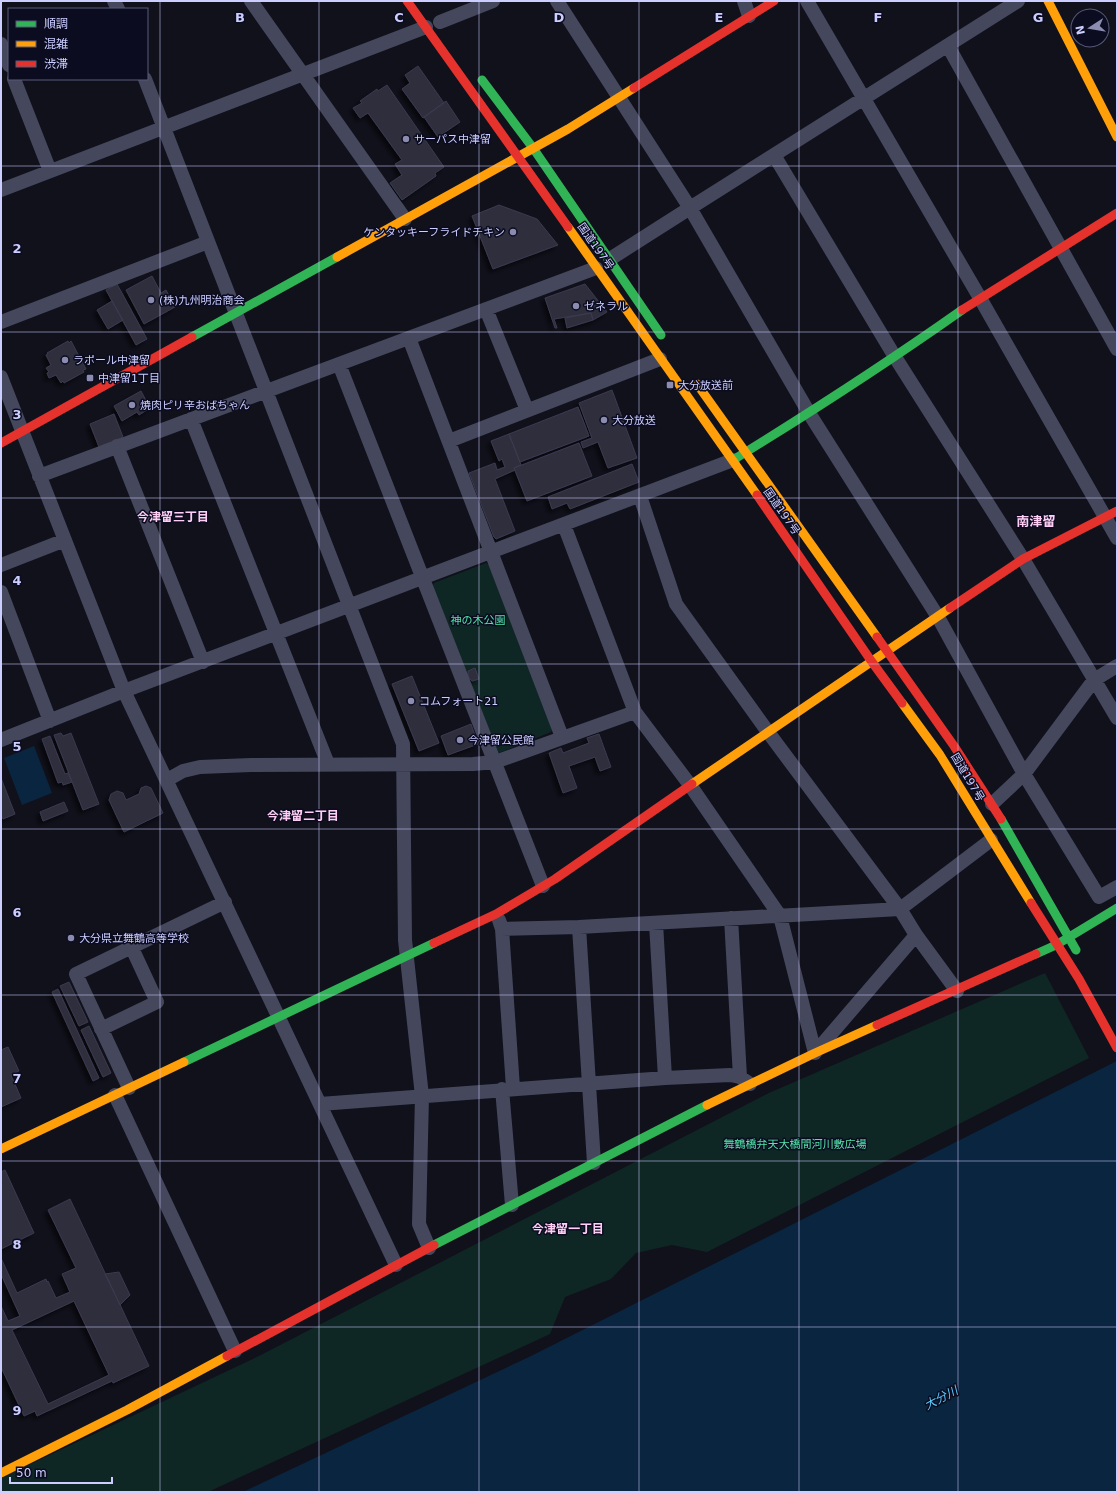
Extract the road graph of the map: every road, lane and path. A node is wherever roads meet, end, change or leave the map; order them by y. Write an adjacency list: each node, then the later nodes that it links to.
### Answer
1 (251, 1): 17 (street)
2 (407, 1): 12 (main road, 国道197号)
3 (493, 1): 11 (street)
4 (744, 1): 10 (street)
5 (774, 1): 10 (main road)
6 (807, 1): 21 (street)
7 (1018, 1): 14 (street)
8 (1048, 1): 23 (main road)
9 (560, 2): 20 (street)
10 (749, 16): 20 (main road)
11 (440, 22)
12 (426, 27): 17 (street); 26 (main road, 国道197号)
13 (1, 44): 15 (street)
14 (948, 46): 21 (street); 33 (street)
15 (8, 62)
16 (476, 71): 24 (main road, 国道197号)
17 (302, 74): 22 (street); 31 (street)
18 (14, 80): 27 (street)
19 (145, 80): 22 (street)
20 (618, 97): 24 (main road); 29 (street)
21 (863, 98): 25 (street); 36 (street)
22 (164, 127): 27 (street); 32 (street)
23 (1117, 137)
24 (533, 148): 26 (main road); 34 (main road, 国道197号)
25 (774, 155): 29 (street); 43 (street)
26 (518, 156): 31 (main road); 35 (main road, 国道197号)
27 (50, 171): 28 (street)
28 (1, 190)
29 (690, 208): 34 (street); 50 (street)
30 (1117, 213): 33 (main road)
31 (405, 219): 38 (main road)
32 (208, 242): 38 (street); 39 (street)
33 (1060, 248): 36 (main road); 42 (street)
34 (610, 259): 41 (main road, 国道197号)
35 (596, 268): 37 (street); 44 (main road, 国道197号)
36 (980, 298): 43 (main road); 60 (street)
37 (486, 309): 40 (street); 49 (street)
38 (236, 313): 48 (street); 52 (main road)
39 (1, 322)
40 (409, 338): 45 (street); 53 (street)
41 (665, 339)
42 (1117, 349)
43 (895, 357): 50 (main road); 65 (street)
44 (660, 359): 49 (street); 57 (main road, 国道197号)
45 (339, 364): 48 (street); 67 (street)
46 (1, 377): 52 (street)
47 (692, 377): 56 (main road, 国道197号)
48 (266, 391): 51 (street); 69 (street)
49 (527, 410): 53 (street)
50 (809, 413): 56 (main road); 70 (street)
51 (191, 419): 55 (street); 71 (street)
52 (22, 432): 54 (main road); 58 (street)
53 (449, 441): 64 (street)
54 (1, 443)
55 (118, 446): 58 (street); 73 (street)
56 (747, 453): 57 (main road); 72 (main road, 国道197号)
57 (733, 460): 59 (street); 74 (main road, 国道197号)
58 (39, 476): 63 (street)
59 (640, 496): 61 (street); 81 (street)
60 (1111, 514): 62 (street); 65 (main road)
61 (564, 525): 64 (street); 78 (street)
62 (1117, 538)
63 (65, 540): 66 (street); 77 (street)
64 (491, 552): 67 (street); 82 (street)
65 (1023, 559): 70 (main road); 76 (street)
66 (1, 565)
67 (423, 578): 69 (street); 84 (street)
68 (1, 592): 80 (street)
69 (350, 606): 71 (street); 86 (street)
70 (938, 617): 72 (main road); 87 (street)
71 (277, 633): 73 (street); 85 (street)
72 (887, 650): 74 (main road); 90 (main road, 国道197号)
73 (203, 662): 77 (street)
74 (872, 662): 81 (main road); 91 (main road, 国道197号)
75 (1117, 666): 76 (street)
76 (1094, 680): 79 (street); 87 (street)
77 (124, 691): 80 (street); 88 (street)
78 (635, 712): 82 (street); 89 (street)
79 (1117, 718)
80 (50, 721): 83 (street)
81 (768, 732): 89 (main road); 96 (street)
82 (562, 737): 84 (street)
83 (1, 740)
84 (495, 762): 86 (street); 92 (street)
85 (328, 764): 86 (street); 88 (street)
86 (404, 764): 107 (street)
87 (1024, 774): 90 (street); 93 (street)
88 (167, 780): 94 (street)
89 (690, 785): 92 (main road); 98 (street)
90 (992, 804): 104 (main road, 国道197号)
91 (991, 840): 96 (street); 106 (main road, 国道197号)
92 (543, 886): 97 (main road)
93 (1117, 887)
94 (225, 902): 105 (street); 110 (street)
95 (1117, 908): 104 (main road)
96 (900, 910): 98 (street); 103 (street)
97 (496, 914): 102 (street); 107 (main road)
98 (780, 916): 99 (street); 113 (street)
99 (731, 918): 100 (street); 115 (street)
100 (656, 923): 101 (street); 114 (street)
101 (578, 927): 102 (street); 116 (street)
102 (502, 929): 118 (street)
103 (916, 935): 109 (street); 113 (street)
104 (1069, 938): 106 (main road); 108 (main road, 国道197号)
105 (131, 946): 111 (street); 111 (street)
106 (1056, 946): 109 (main road); 112 (main road, 国道197号)
107 (407, 957): 110 (main road); 120 (street)
108 (1081, 959)
109 (957, 991): 113 (main road)
110 (279, 1017): 117 (main road); 121 (street)
111 (101, 1028): 117 (street)
112 (1117, 1048)
113 (815, 1053): 115 (main road)
114 (665, 1078): 115 (street); 116 (street)
115 (745, 1080): 123 (main road)
116 (588, 1083): 118 (street); 123 (street)
117 (129, 1088): 119 (main road)
118 (508, 1089): 120 (street); 124 (street)
119 (115, 1095): 122 (main road); 127 (street)
120 (422, 1096): 121 (street); 125 (street)
121 (320, 1104): 126 (street)
122 (1, 1149)
123 (594, 1163): 124 (main road)
124 (512, 1205): 125 (main road)
125 (429, 1248): 126 (main road)
126 (396, 1264): 127 (main road)
127 (236, 1351): 128 (main road)
128 (1, 1473)

